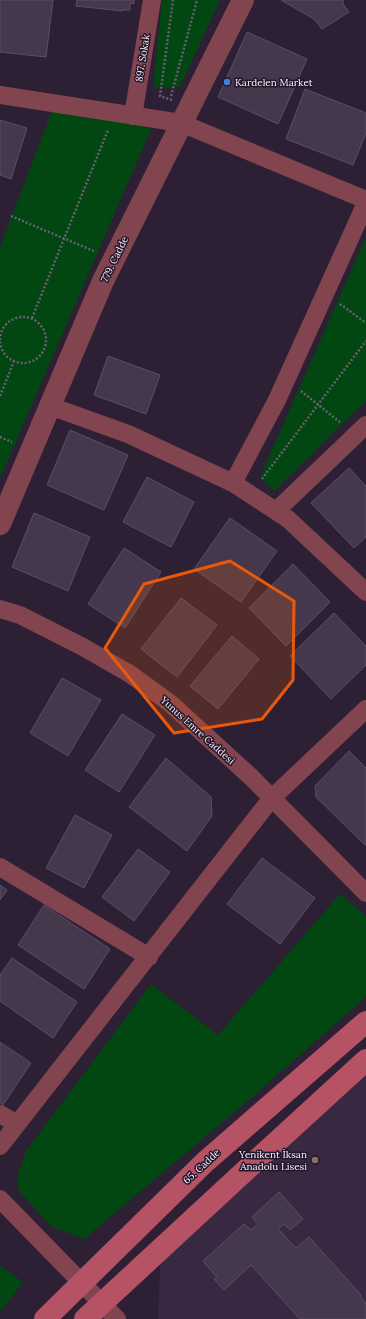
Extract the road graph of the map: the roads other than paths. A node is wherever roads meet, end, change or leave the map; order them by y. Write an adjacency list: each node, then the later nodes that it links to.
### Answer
1 (152, 0): 4 (street, 897. Sokak)
2 (243, 0): 5 (street, 779. Cadde)
3 (0, 95): 4 (street)
4 (134, 116): 5 (street)
5 (182, 123): 6 (street); 7 (street, 779. Cadde)
6 (366, 202): 9 (street)
7 (50, 406): 9 (street); 11 (street, 779. Cadde)
8 (360, 430): 10 (street)
9 (233, 483): 10 (street)
10 (276, 511): 12 (street)
11 (0, 524)
12 (366, 592)
13 (0, 609): 15 (street, Yunus Emre Caddesi)
14 (366, 709): 15 (street)
15 (271, 799): 17 (street, Yunus Emre Caddesi); 18 (street)
16 (0, 867): 18 (street)
17 (366, 893)
18 (149, 957): 22 (street)
19 (366, 1022): 25 (main road, 65. Cadde)
20 (366, 1060): 26 (main road)
21 (0, 1114): 22 (street)
22 (17, 1124): 23 (street)
23 (0, 1146)
24 (0, 1199): 25 (street)
25 (81, 1283): 26 (street); 27 (main road, 65. Cadde)
26 (102, 1303): 28 (main road); 29 (street)
27 (45, 1319)
28 (85, 1319)
29 (117, 1319)

